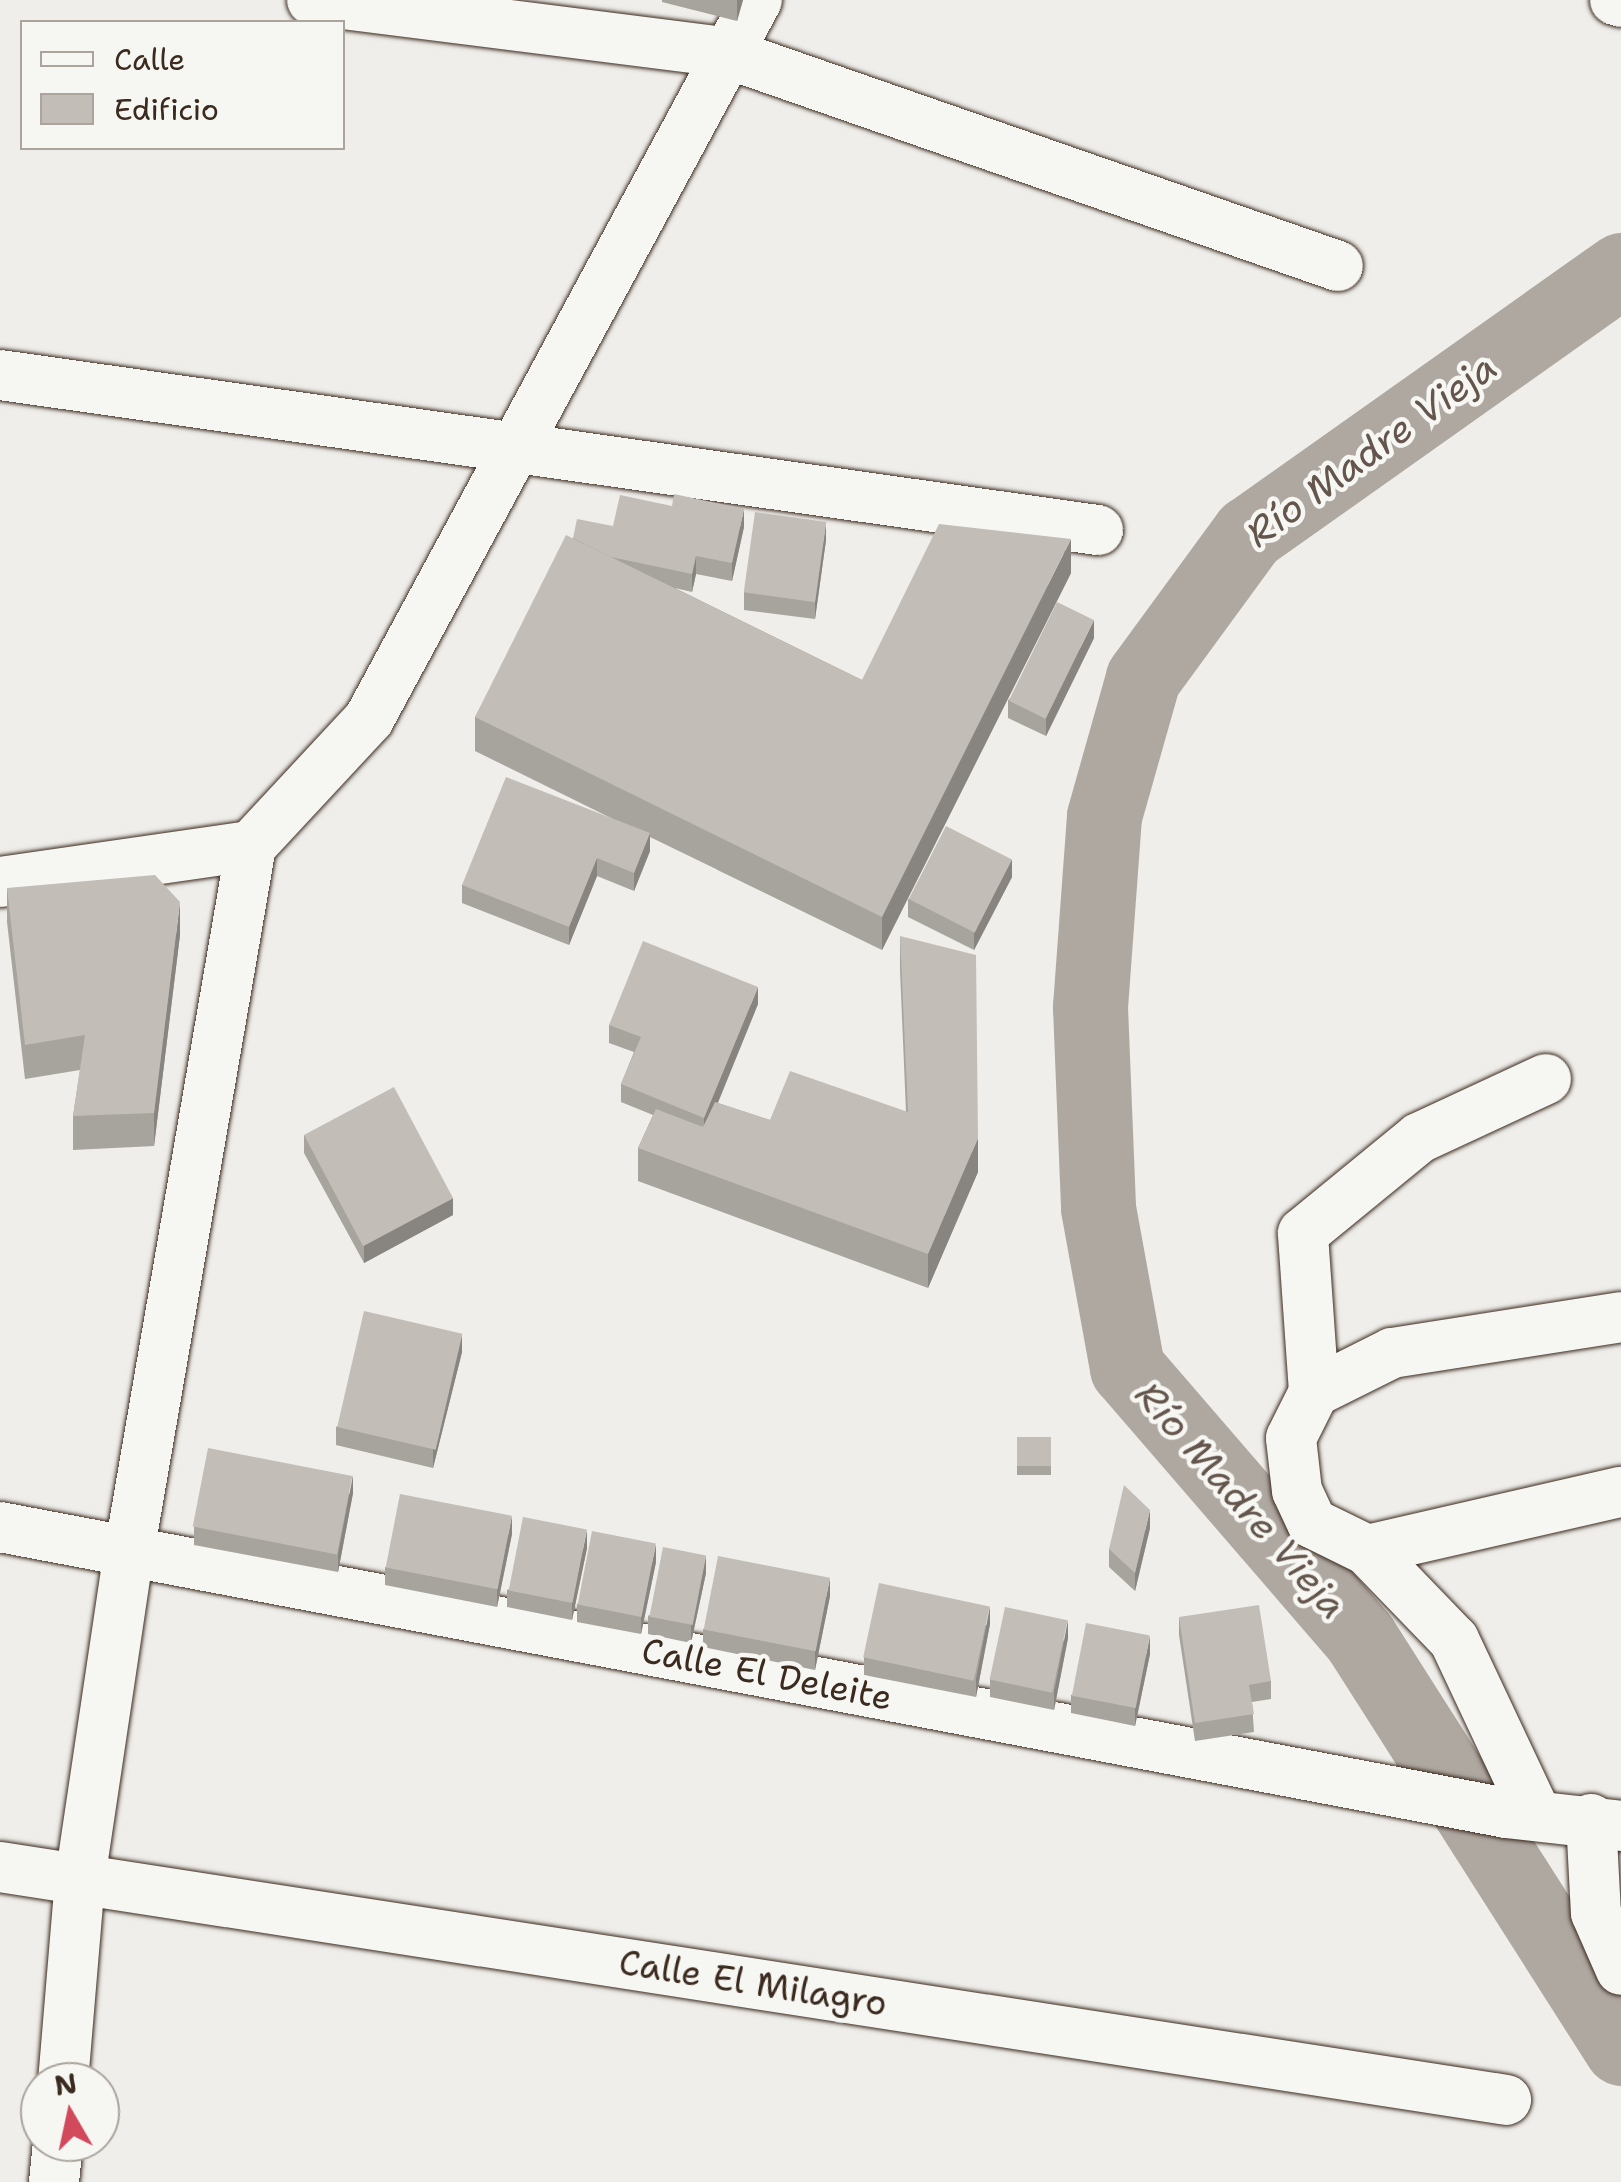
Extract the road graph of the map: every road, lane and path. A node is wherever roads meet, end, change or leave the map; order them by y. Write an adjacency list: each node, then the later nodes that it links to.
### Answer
1 (312, 0): 3 (street)
2 (757, 0): 3 (street)
3 (724, 52): 4 (street); 6 (street)
4 (1338, 266)
5 (0, 375): 6 (street)
6 (525, 442): 7 (street); 8 (street)
7 (1098, 530)
8 (251, 846): 9 (street); 16 (street)
9 (0, 882)
10 (1546, 1079): 12 (street)
11 (1621, 1318): 12 (street)
12 (1314, 1392): 15 (street)
13 (1621, 1492): 15 (street)
14 (0, 1527): 16 (street, Calle El Deleite)
15 (1366, 1550): 17 (street)
16 (129, 1553): 17 (street, Calle El Deleite); 20 (street)
17 (1520, 1812): 18 (street, Calle El Deleite)
18 (1606, 1823): 21 (street)
19 (0, 1868): 20 (street, Calle El Milagro)
20 (80, 1879): 22 (street); 23 (street, Calle El Milagro)
21 (1621, 1970)
22 (65, 2062)
23 (1506, 2100)

